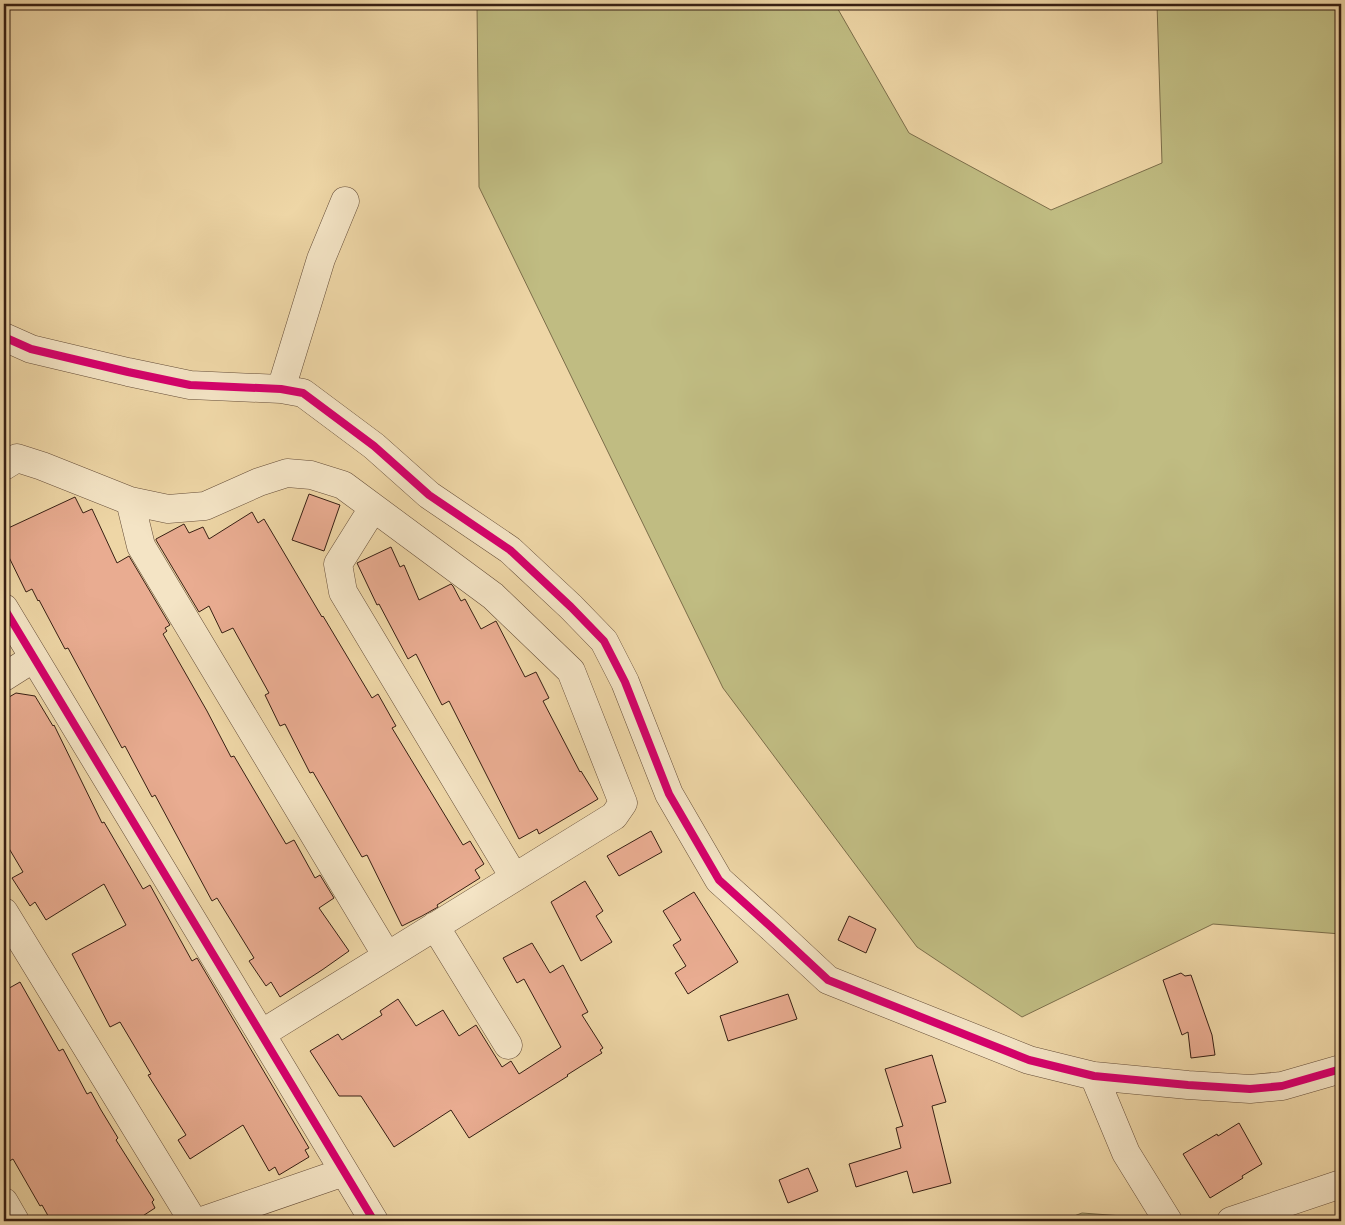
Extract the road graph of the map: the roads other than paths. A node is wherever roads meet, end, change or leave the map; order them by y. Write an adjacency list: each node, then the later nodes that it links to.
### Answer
1 (345, 200): 3 (street)
2 (4, 337): 3 (street)
3 (281, 389): 17 (street)
4 (4, 466): 5 (street)
5 (130, 501): 6 (street); 13 (street)
6 (373, 508): 10 (street); 10 (street)
7 (4, 608): 8 (street)
8 (34, 658): 9 (street); 14 (street)
9 (4, 677)
10 (514, 877): 12 (street)
11 (4, 912): 22 (street)
12 (435, 926): 13 (street); 15 (street)
13 (387, 956): 14 (street)
14 (261, 1034): 18 (street)
15 (508, 1045)
16 (1341, 1069): 17 (street)
17 (1094, 1076): 25 (street)
18 (344, 1172): 23 (street); 24 (street)
19 (1341, 1184): 26 (street)
20 (4, 1202): 21 (street)
21 (16, 1221)
22 (193, 1221)
23 (202, 1221)
24 (374, 1221)
25 (1168, 1221)
26 (1232, 1221)

